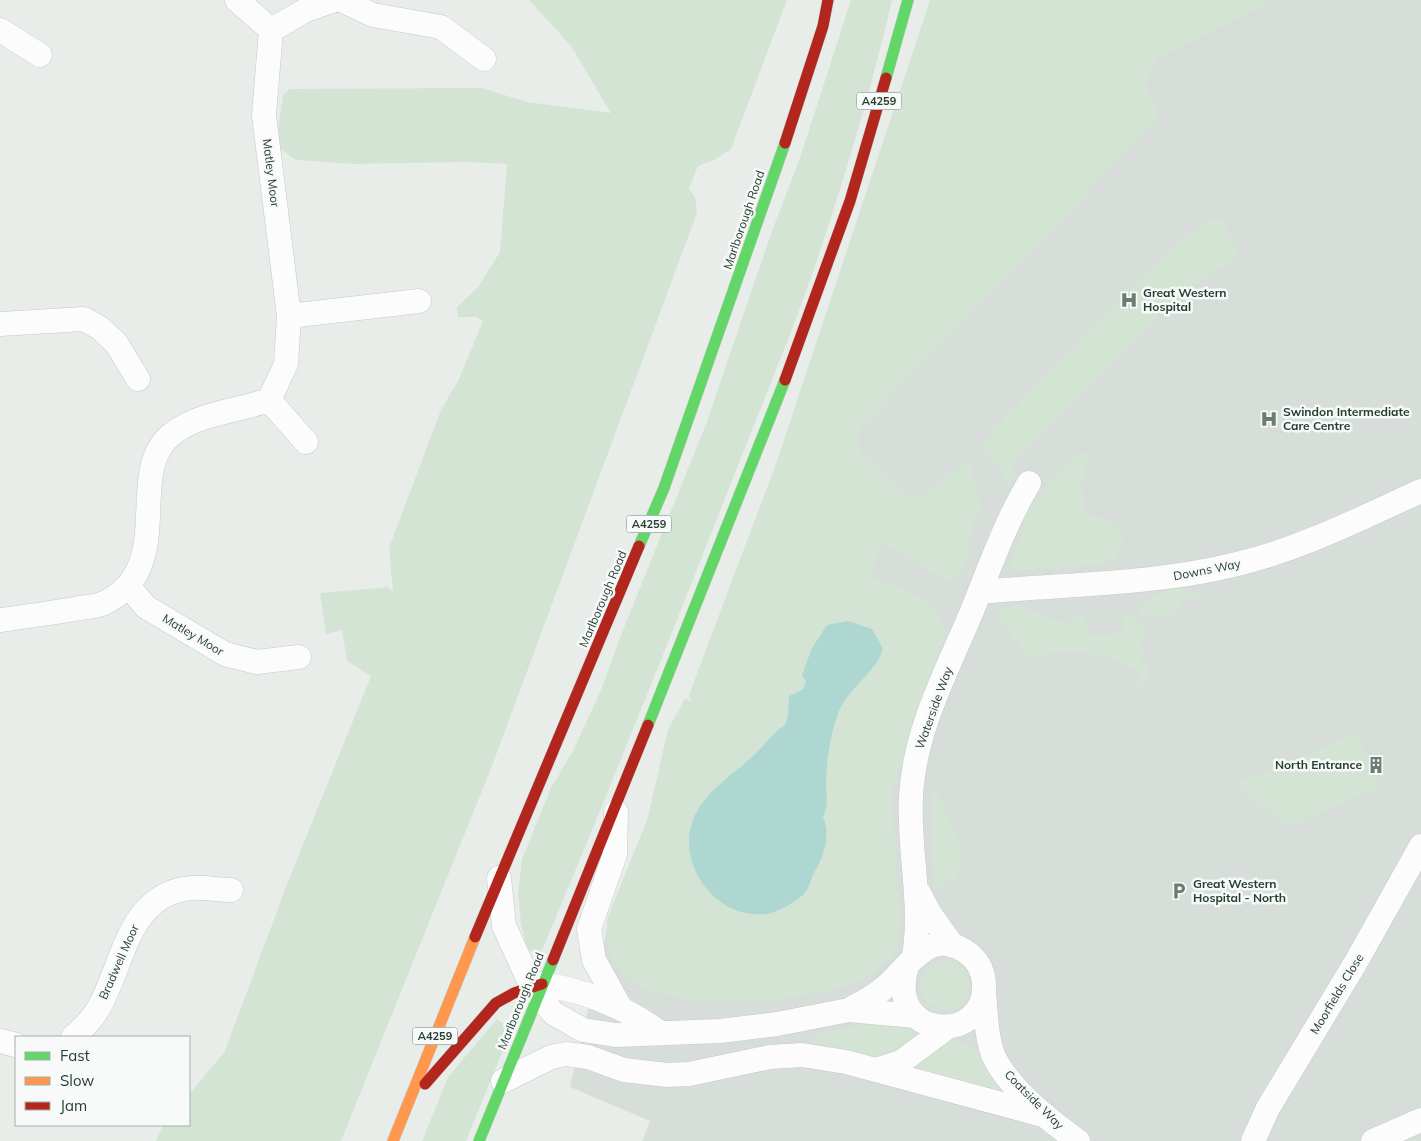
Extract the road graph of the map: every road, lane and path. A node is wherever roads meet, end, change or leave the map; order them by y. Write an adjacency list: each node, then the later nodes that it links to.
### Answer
1 (238, 0): 7 (street)
2 (335, 0): 7 (street)
3 (341, 0): 9 (street)
4 (828, 0): 24 (main road, Marlborough Road / A4259)
5 (908, 0): 22 (main road, Marlborough Road / A4259)
6 (0, 30): 8 (street)
7 (270, 30): 11 (street, Matley Moor)
8 (40, 55)
9 (484, 59)
10 (419, 301): 11 (street)
11 (289, 316): 14 (street, Matley Moor)
12 (0, 324): 13 (street)
13 (138, 379)
14 (269, 400): 15 (street); 18 (street)
15 (306, 442)
16 (1030, 483): 19 (street, Waterside Way)
17 (1421, 491): 19 (street, Downs Way)
18 (128, 586): 20 (street); 21 (street, Matley Moor)
19 (980, 592): 25 (street, Waterside Way)
20 (0, 620)
21 (299, 658)
22 (616, 805): 29 (main road, Marlborough Road / A4259); 31 (street)
23 (1421, 846): 48 (street, Moorfields Close)
24 (499, 878): 29 (street); 42 (main road, Marlborough Road / A4259)
25 (917, 889): 27 (street, Waterside Way); 28 (street, Waterside Way)
26 (230, 890): 36 (street, Bradwell Moor)
27 (954, 946): 28 (street); 30 (street)
28 (911, 961): 32 (street); 33 (street)
29 (537, 989): 31 (street); 35 (street); 41 (main road, Marlborough Road / A4259); 42 (main road)
30 (984, 990): 34 (street); 39 (street, Coatside Way)
31 (620, 1007): 35 (street)
32 (848, 1010): 33 (street); 35 (street)
33 (915, 1016): 34 (street)
34 (951, 1026): 39 (street, Coatside Way); 40 (street)
35 (658, 1032)
36 (74, 1036)
37 (0, 1041): 38 (street)
38 (15, 1045)
39 (994, 1055): 43 (street, Coatside Way)
40 (876, 1070): 41 (street); 43 (street)
41 (503, 1081): 46 (main road, Marlborough Road / A4259)
42 (408, 1104): 45 (main road, Marlborough Road / A4259)
43 (1046, 1116): 47 (street, Coatside Way)
44 (1421, 1120): 49 (street)
45 (393, 1141)
46 (479, 1141)
47 (1078, 1141)
48 (1253, 1141)
49 (1372, 1141)

